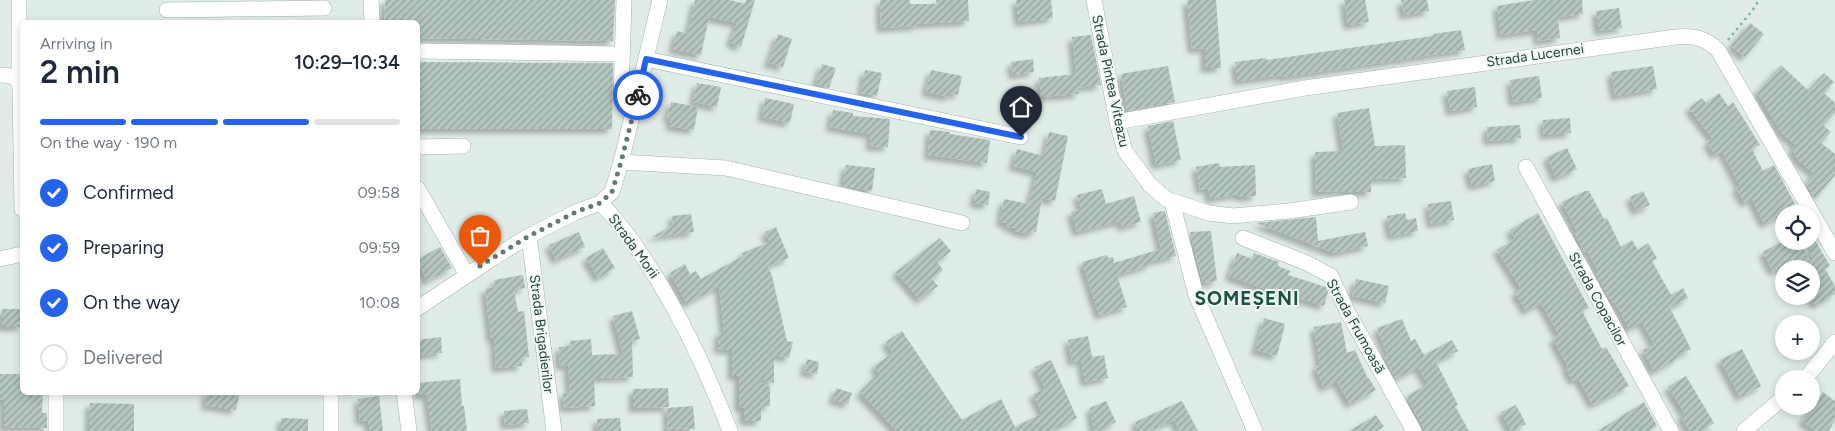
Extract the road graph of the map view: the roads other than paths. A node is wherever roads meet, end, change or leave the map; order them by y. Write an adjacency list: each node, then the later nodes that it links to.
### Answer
1 (19, 0): 13 (street)
2 (371, 0): 9 (street)
3 (624, 0): 11 (street)
4 (660, 0): 12 (street, Strada Morii)
5 (1094, 0): 15 (street, Strada Pintea Viteazu)
6 (324, 8): 7 (street)
7 (249, 10): 8 (street)
8 (166, 11)
9 (372, 20)
10 (420, 51): 11 (street)
11 (622, 54): 14 (street)
12 (646, 59): 16 (street); 19 (street, Strada Morii)
13 (9, 77): 21 (street)
14 (621, 97)
15 (1117, 122): 23 (street, Strada Pintea Viteazu); 29 (street, Strada Lucernei)
16 (1021, 137)
17 (463, 146): 18 (street)
18 (420, 147)
19 (621, 162): 25 (street, Strada Morii); 26 (street)
20 (1526, 167): 47 (street, Strada Copacilor)
21 (20, 189)
22 (420, 192): 32 (street)
23 (1172, 202): 24 (street, Strada Pintea Viteazu); 45 (street)
24 (1351, 202)
25 (600, 203): 27 (street); 44 (street, Strada Morii)
26 (962, 223)
27 (529, 236): 32 (street); 43 (street, Strada Brigadierilor)
28 (1243, 238): 46 (street, Strada Frumoasă)
29 (1835, 253)
30 (20, 255): 31 (street)
31 (0, 260)
32 (467, 275): 33 (street)
33 (420, 307)
34 (1835, 342): 35 (street)
35 (1812, 370)
36 (56, 395): 40 (street)
37 (331, 395): 41 (street)
38 (404, 395): 42 (street)
39 (1775, 405): 48 (street)
40 (56, 431)
41 (331, 431)
42 (408, 431)
43 (554, 431)
44 (730, 431)
45 (1255, 431)
46 (1414, 431)
47 (1671, 431)
48 (1744, 431)

